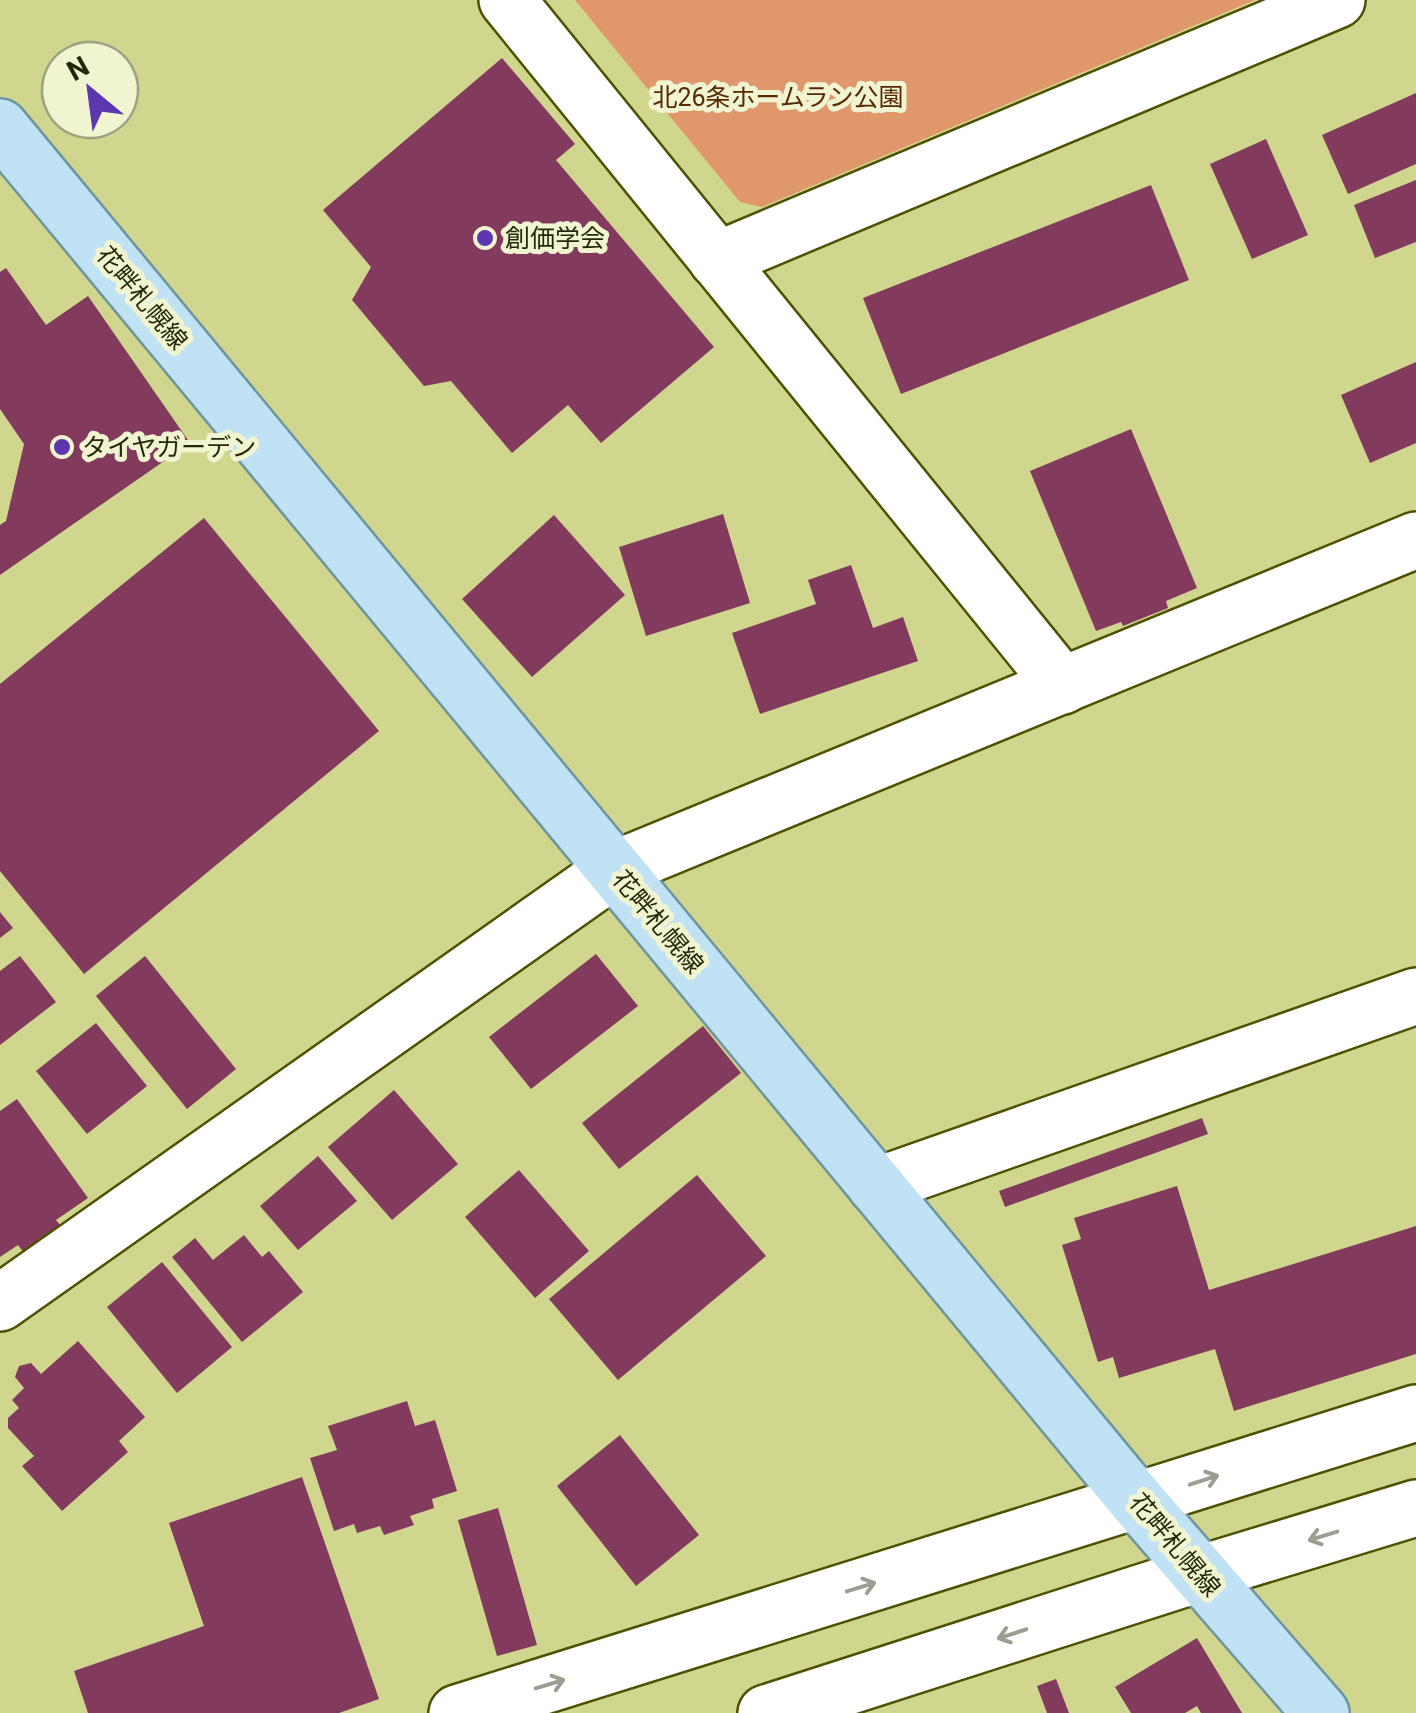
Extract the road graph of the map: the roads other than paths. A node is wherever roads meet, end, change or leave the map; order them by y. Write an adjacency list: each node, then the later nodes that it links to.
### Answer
1 (507, 0): 4 (street)
2 (1337, 0): 4 (street)
3 (0, 127): 7 (main road, 花畔札幌線)
4 (717, 260): 6 (street)
5 (1416, 540): 6 (street)
6 (1063, 686): 7 (street)
7 (615, 869): 9 (main road, 花畔札幌線); 10 (street)
8 (1416, 996): 9 (street)
9 (876, 1186): 12 (main road, 花畔札幌線)
10 (0, 1303)
11 (1416, 1413): 12 (street, one-way to 11)
12 (1138, 1501): 14 (main road, 花畔札幌線); 15 (street, one-way to 12)
13 (1416, 1508): 14 (street, one-way to 14)
14 (1198, 1574): 16 (street, one-way to 16); 17 (main road, 花畔札幌線)
15 (457, 1713)
16 (766, 1713)
17 (1320, 1713)

